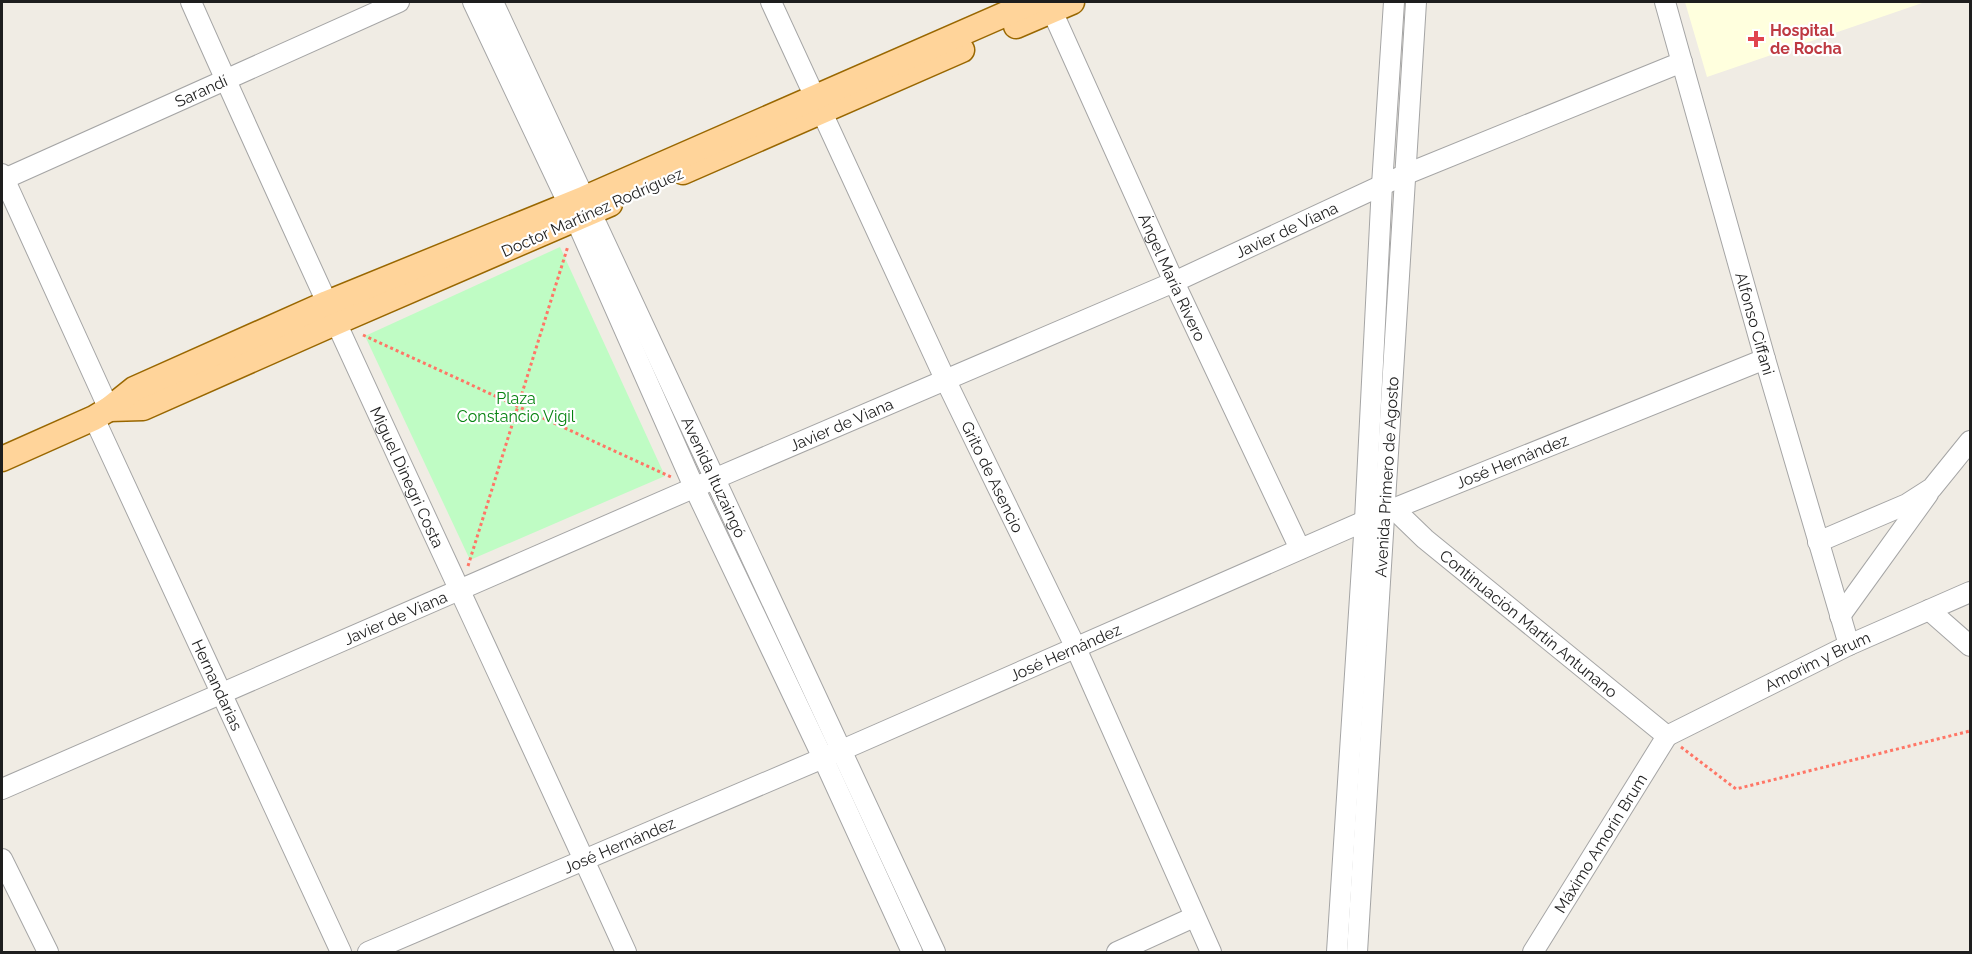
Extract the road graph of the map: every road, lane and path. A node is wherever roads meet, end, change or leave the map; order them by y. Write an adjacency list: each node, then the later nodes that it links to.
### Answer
1 (191, 2): 11 (street, Miguel Dinegri Costa)
2 (399, 2): 11 (street, Sarandí)
3 (473, 2): 16 (street, Avenida Ituzaingó)
4 (493, 2): 16 (street, Avenida Ituzaingó)
5 (771, 2): 12 (street, Grito de Asencio)
6 (1394, 2): 15 (street, Avenida Primero de Agosto)
7 (1416, 2): 13 (street, Avenida Primero de Agosto)
8 (1665, 2): 10 (street, Alfonso Ciffani)
9 (1051, 4): 12 (main road, Doctor Martínez Rodríguez); 17 (street, Ángel María Rivero)
10 (1682, 62): 13 (street, Javier de Viana); 19 (street, Alfonso Ciffani)
11 (225, 79): 14 (street, Sarandí); 18 (street, Miguel Dinegri Costa)
12 (818, 104): 16 (main road, Doctor Martínez Rodríguez); 20 (street, Grito de Asencio)
13 (1404, 175): 15 (street, Javier de Viana); 28 (street, Avenida Primero de Agosto)
14 (2, 178): 22 (street, Hernandarias)
15 (1382, 185): 17 (street, Javier de Viana); 29 (street, Avenida Primero de Agosto)
16 (580, 208): 18 (main road, Doctor Martínez Rodríguez); 21 (path); 25 (street, Avenida Ituzaingó); 26 (street, Avenida Ituzaingó)
17 (1174, 282): 20 (street, Javier de Viana); 31 (street, Ángel María Rivero)
18 (331, 313): 21 (path); 22 (main road, Doctor Martínez Rodríguez); 32 (street, Miguel Dinegri Costa)
19 (1765, 359): 28 (street, José Hernández); 30 (street, Alfonso Ciffani)
20 (945, 379): 25 (street, Javier de Viana); 37 (street, Grito de Asencio)
21 (517, 406): 26 (path); 32 (path)
22 (102, 413): 24 (main road, Doctor Martínez Rodríguez); 39 (street, Hernandarias)
23 (1971, 441): 27 (street)
24 (2, 459)
25 (714, 479): 26 (street, Javier de Viana); 42 (street, Avenida Ituzaingó)
26 (694, 488): 32 (street, Javier de Viana); 43 (street, Avenida Ituzaingó)
27 (1932, 488): 30 (street); 35 (street)
28 (1388, 511): 29 (street, José Hernández); 41 (street, Continuación Martín Antunano); 57 (street, Avenida Primero de Agosto)
29 (1365, 520): 31 (street, José Hernández); 56 (street, Avenida Primero de Agosto)
30 (1818, 542): 35 (street, Alfonso Ciffani)
31 (1300, 549): 37 (street, José Hernández)
32 (460, 590): 39 (street, Javier de Viana); 46 (street, Miguel Dinegri Costa)
33 (1971, 592): 34 (street, Amorim y Brum)
34 (1929, 610): 36 (street, Amorim y Brum); 38 (street)
35 (1840, 616): 36 (street, Alfonso Ciffani)
36 (1849, 645): 41 (street, Amorim y Brum)
37 (1075, 646): 42 (street, José Hernández); 47 (street, Grito de Asencio)
38 (1971, 646)
39 (222, 694): 44 (street, Javier de Viana); 49 (street, Hernandarias)
40 (1971, 731): 41 (path)
41 (1666, 736): 58 (street, Máximo Amorín Brum)
42 (842, 750): 43 (street, José Hernández); 53 (street, Avenida Ituzaingó)
43 (823, 758): 46 (street, José Hernández); 52 (street, Avenida Ituzaingó)
44 (2, 789)
45 (2, 859): 48 (street)
46 (584, 860): 50 (street, José Hernández); 51 (street, Miguel Dinegri Costa)
47 (1194, 917): 54 (street); 55 (street, Grito de Asencio)
48 (48, 952)
49 (341, 952)
50 (368, 952)
51 (626, 952)
52 (912, 952)
53 (935, 952)
54 (1117, 952)
55 (1211, 952)
56 (1338, 952)
57 (1357, 952)
58 (1533, 952)

